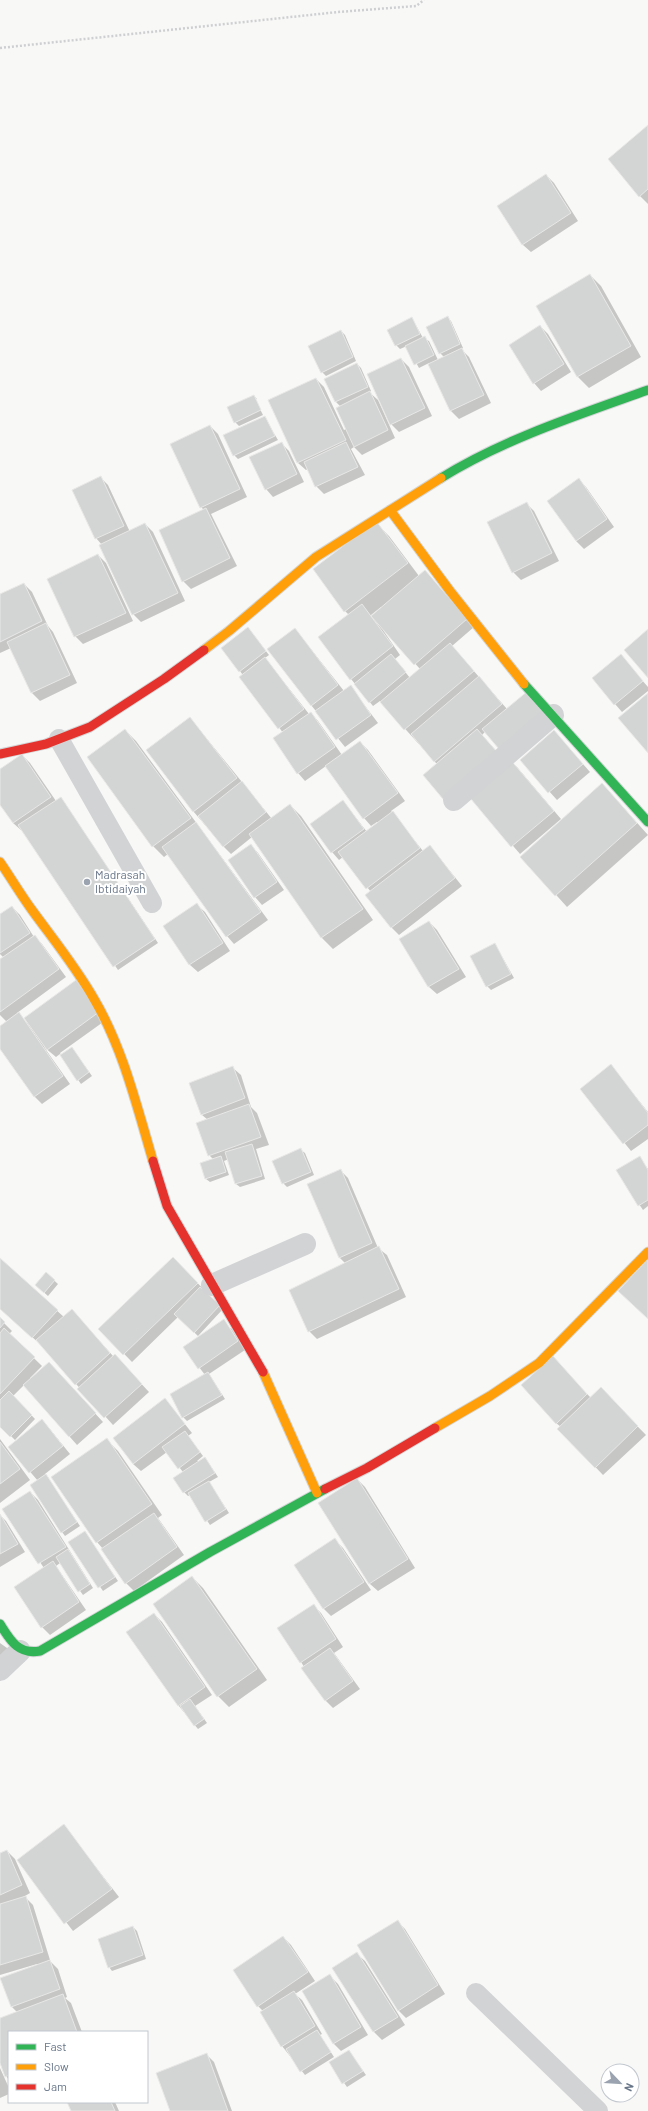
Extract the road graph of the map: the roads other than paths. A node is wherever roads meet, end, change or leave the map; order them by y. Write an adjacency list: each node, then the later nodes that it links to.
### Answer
1 (648, 390): 2 (street)
2 (390, 510): 3 (street); 4 (street)
3 (553, 715): 6 (street); 7 (street)
4 (59, 739): 5 (street); 9 (lane)
5 (0, 754)
6 (454, 800)
7 (648, 822)
8 (0, 862): 12 (street)
9 (152, 903)
10 (305, 1244): 12 (street)
11 (648, 1252): 13 (street)
12 (212, 1285): 13 (street)
13 (317, 1493): 15 (street)
14 (0, 1624): 15 (street)
15 (20, 1652): 16 (street)
16 (0, 1670)
17 (476, 1993): 18 (lane)
18 (598, 2111)

